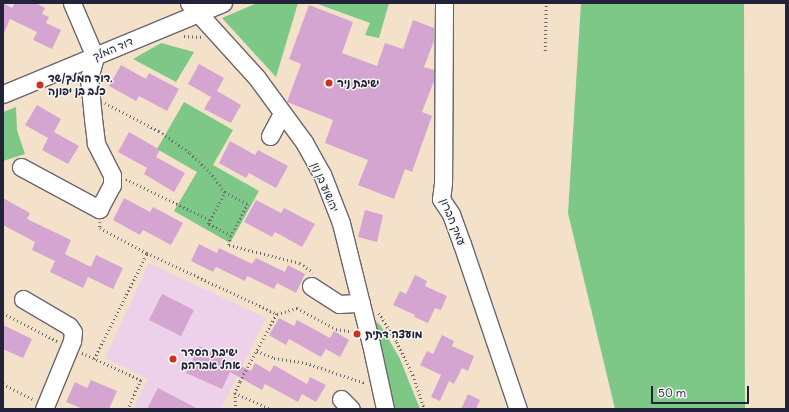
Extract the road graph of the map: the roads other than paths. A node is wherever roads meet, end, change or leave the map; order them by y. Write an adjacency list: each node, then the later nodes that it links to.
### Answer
1 (72, 3): 5 (street)
2 (223, 3): 4 (street, דוד המלך)
3 (444, 3): 15 (street, עמק חברון)
4 (193, 8): 5 (street, דוד המלך); 7 (street, יהושוע בן נון)
5 (94, 57): 6 (street, דוד המלך); 9 (street)
6 (3, 94)
7 (282, 113): 8 (street); 12 (street, יהושוע בן נון)
8 (270, 136)
9 (21, 166)
10 (313, 280): 12 (street)
11 (24, 299): 13 (street)
12 (361, 303): 14 (street, יהושוע בן נון)
13 (45, 407)
14 (385, 409)
15 (518, 409)

